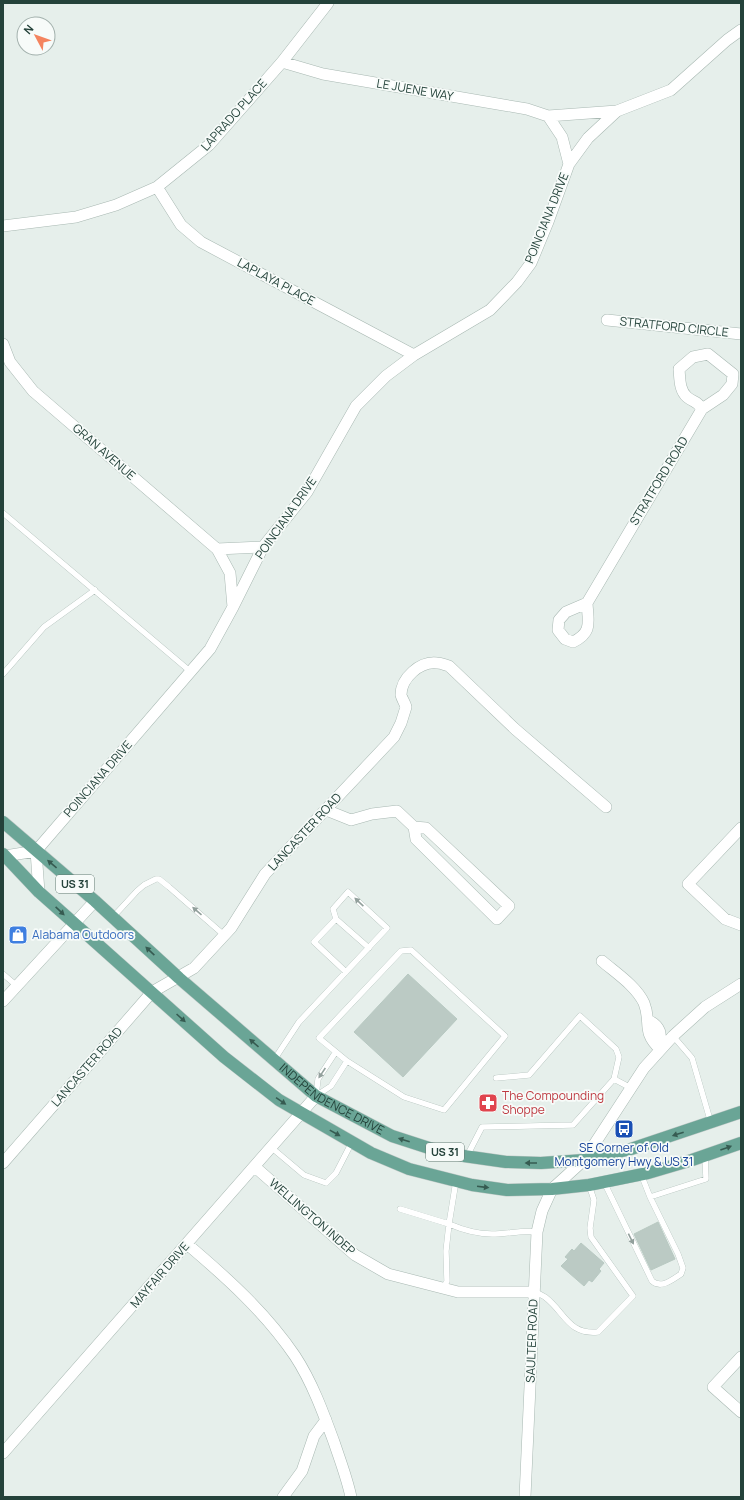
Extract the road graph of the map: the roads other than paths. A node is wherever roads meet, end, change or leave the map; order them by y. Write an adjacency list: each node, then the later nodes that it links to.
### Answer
1 (328, 3): 3 (street, LAPRADO PLACE)
2 (741, 30): 4 (street, POINCIANA DRIVE)
3 (282, 62): 5 (street, LE JUENE WAY); 7 (street, LAPRADO PLACE)
4 (617, 111): 5 (street, POINCIANA DRIVE); 6 (street, POINCIANA DRIVE)
5 (548, 116): 6 (street, POINCIANA DRIVE)
6 (569, 164): 12 (street, POINCIANA DRIVE)
7 (156, 187): 8 (street, LAPRADO PLACE); 12 (street, LAPLAYA PLACE)
8 (3, 226)
9 (607, 320): 10 (street, STRATFORD CIRCLE)
10 (741, 334)
11 (3, 344): 17 (street, GRAN AVENUE)
12 (414, 355): 16 (street, POINCIANA DRIVE)
13 (737, 374): 14 (street, STRATFORD ROAD); 14 (street, STRATFORD CIRCLE)
14 (702, 409): 19 (street, STRATFORD ROAD)
15 (3, 513): 18 (lane)
16 (263, 547): 17 (street); 20 (street, POINCIANA DRIVE)
17 (217, 550): 20 (street, GRAN AVENUE)
18 (95, 590): 21 (lane); 22 (lane)
19 (587, 603)
20 (233, 607): 21 (street, POINCIANA DRIVE)
21 (191, 672): 28 (street, POINCIANA DRIVE)
22 (3, 674)
23 (606, 807): 24 (street, LANCASTER ROAD)
24 (326, 810): 26 (street); 38 (street, LANCASTER ROAD)
25 (3, 822): 28 (main road, INDEPENDENCE DRIVE / US 31)
26 (414, 827): 30 (street); 31 (street)
27 (741, 828): 37 (street)
28 (36, 851): 29 (street); 32 (street); 33 (main road, INDEPENDENCE DRIVE / US 31, one-way to 28)
29 (4, 855): 32 (main road, INDEPENDENCE DRIVE / US 31)
30 (461, 861): 31 (street); 31 (street)
31 (450, 873)
32 (39, 892): 36 (main road, INDEPENDENCE DRIVE / US 31, one-way to 36)
33 (95, 901): 34 (main road, INDEPENDENCE DRIVE / US 31); 36 (street)
34 (114, 917): 38 (lane, one-way to 34); 43 (main road, INDEPENDENCE DRIVE / US 31, one-way to 34)
35 (336, 919): 39 (lane); 39 (lane, one-way to 35); 41 (lane)
36 (74, 924): 45 (street); 46 (main road, INDEPENDENCE DRIVE / US 31)
37 (741, 925)
38 (224, 935): 43 (street, LANCASTER ROAD)
39 (368, 948): 41 (lane)
40 (602, 961): 49 (street)
41 (346, 972): 51 (lane)
42 (3, 974): 45 (lane)
43 (179, 978): 46 (street, LANCASTER ROAD); 51 (main road, INDEPENDENCE DRIVE / US 31, one-way to 43)
44 (741, 984): 48 (street)
45 (17, 986): 47 (street)
46 (152, 992): 58 (main road, INDEPENDENCE DRIVE / US 31, one-way to 58); 66 (street, LANCASTER ROAD)
47 (3, 1001)
48 (673, 1036): 49 (street); 59 (lane)
49 (660, 1049): 55 (street)
50 (335, 1053): 52 (lane); 52 (lane); 56 (lane, one-way to 56)
51 (274, 1060): 56 (main road, INDEPENDENCE DRIVE / US 31)
52 (347, 1061): 56 (lane)
53 (496, 1078): 54 (lane)
54 (614, 1079): 55 (lane); 64 (lane)
55 (631, 1088): 65 (street)
56 (316, 1096): 58 (street, MAYFAIR DRIVE); 64 (main road, INDEPENDENCE DRIVE / US 31, one-way to 56)
57 (741, 1112): 59 (main road, INDEPENDENCE DRIVE / US 31)
58 (301, 1114): 60 (main road, INDEPENDENCE DRIVE / US 31, one-way to 60); 62 (street, MAYFAIR DRIVE)
59 (711, 1123): 65 (main road, INDEPENDENCE DRIVE / US 31, one-way to 65)
60 (352, 1142): 62 (lane); 69 (main road, INDEPENDENCE DRIVE / US 31)
61 (741, 1143): 63 (main road, INDEPENDENCE DRIVE / US 31, one-way to 61)
62 (272, 1148): 67 (street, MAYFAIR DRIVE)
63 (705, 1156): 68 (main road, INDEPENDENCE DRIVE / US 31); 73 (lane)
64 (466, 1157): 65 (main road, INDEPENDENCE DRIVE / US 31, one-way to 64)
65 (584, 1160): 72 (street)
66 (3, 1163)
67 (255, 1167): 77 (street, MAYFAIR DRIVE); 78 (street, WELLINGTON INDEP)
68 (641, 1174): 70 (main road, INDEPENDENCE DRIVE / US 31); 73 (lane)
69 (456, 1181): 72 (main road, INDEPENDENCE DRIVE / US 31, one-way to 72); 75 (lane)
70 (604, 1182): 71 (main road, INDEPENDENCE DRIVE / US 31); 73 (lane, one-way to 73)
71 (589, 1185): 72 (main road, INDEPENDENCE DRIVE / US 31); 79 (lane)
72 (552, 1189): 76 (street, SAULTER ROAD)
73 (650, 1197)
74 (400, 1209): 75 (lane)
75 (449, 1224): 76 (lane); 78 (lane)
76 (537, 1232): 79 (street, SAULTER ROAD)
77 (187, 1244): 82 (street); 83 (street, MAYFAIR DRIVE)
78 (443, 1289): 79 (street, WELLINGTON INDEP)
79 (534, 1292): 86 (street, SAULTER ROAD)
80 (741, 1357): 81 (street)
81 (741, 1412)
82 (326, 1420): 84 (street); 85 (street)
83 (3, 1453)
84 (284, 1497)
85 (350, 1497)
86 (525, 1497)

